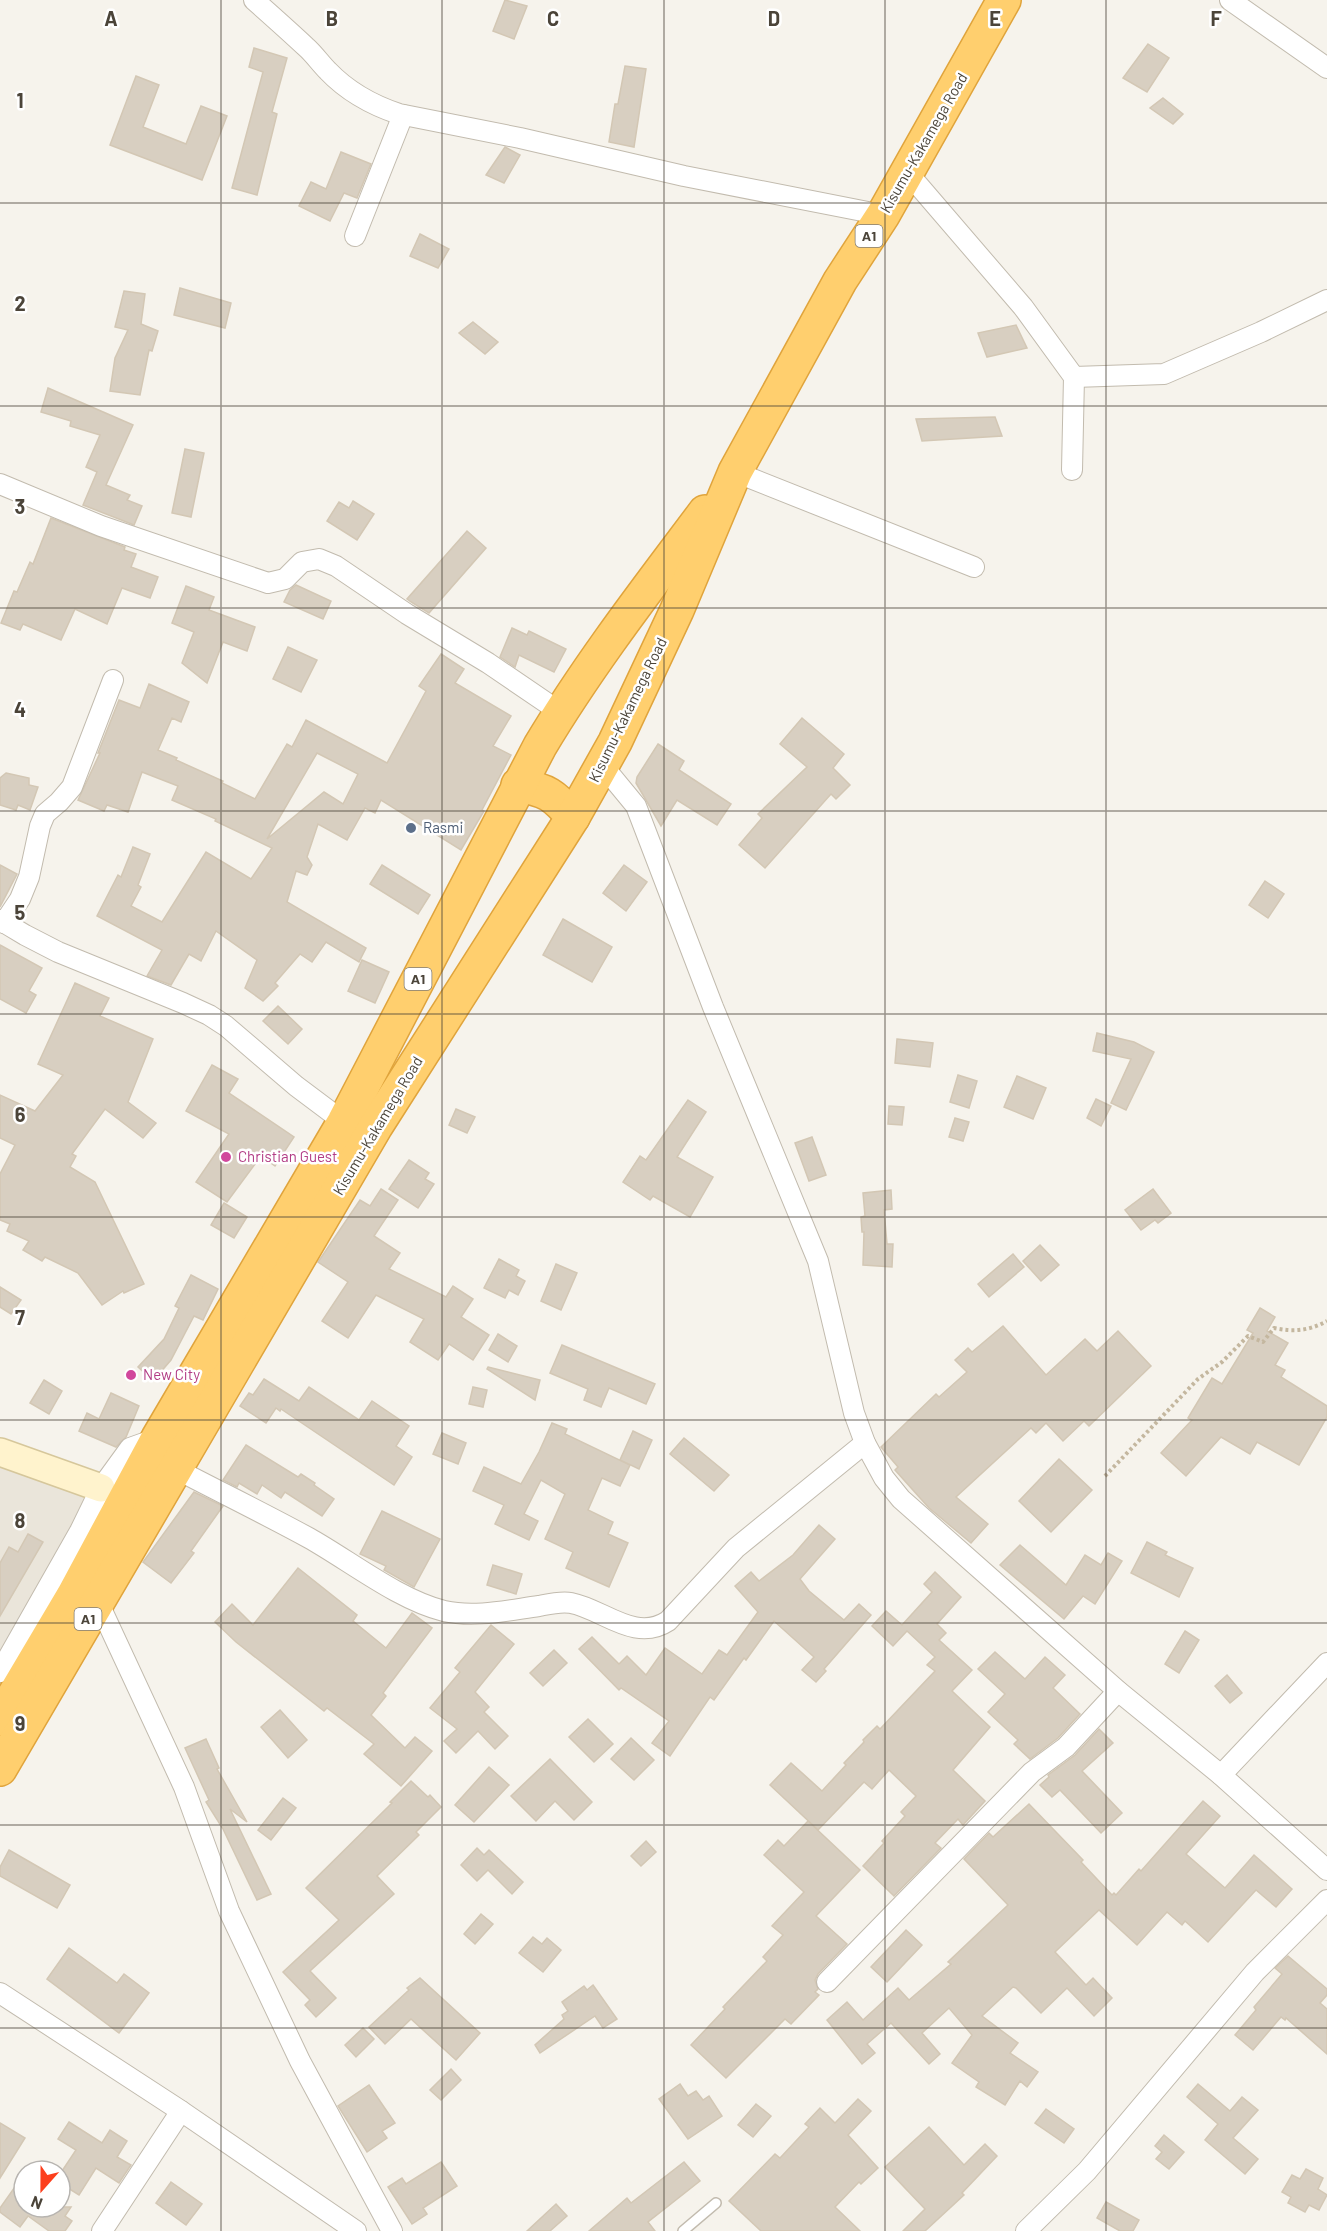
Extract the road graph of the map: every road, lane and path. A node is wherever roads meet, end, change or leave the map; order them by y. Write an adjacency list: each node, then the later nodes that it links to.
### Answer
1 (254, 0): 5 (street)
2 (1004, 0): 6 (highway, Kisumu-Kakamega Road / A1)
3 (1230, 0): 4 (street)
4 (1327, 68)
5 (403, 115): 7 (street); 8 (street)
6 (907, 172): 7 (highway, Kisumu-Kakamega Road / A1); 10 (street)
7 (883, 215): 12 (highway, Kisumu-Kakamega Road / A1)
8 (355, 236)
9 (1327, 300): 10 (street)
10 (1074, 377): 11 (street)
11 (1072, 470)
12 (735, 472): 14 (street); 16 (highway, Kisumu-Kakamega Road / A1); 17 (highway, Kisumu-Kakamega Road / A1)
13 (0, 484): 16 (street)
14 (974, 567)
15 (113, 680): 20 (street)
16 (560, 712): 18 (highway, Kisumu-Kakamega Road / A1)
17 (603, 766): 19 (highway, Kisumu-Kakamega Road / A1); 24 (street)
18 (518, 786): 19 (highway); 21 (highway, Kisumu-Kakamega Road / A1)
19 (573, 817): 26 (highway, Kisumu-Kakamega Road / A1)
20 (2, 921): 21 (street)
21 (344, 1122): 23 (highway, Kisumu-Kakamega Road / A1)
22 (1327, 1322): 27 (path)
23 (159, 1438): 28 (street); 34 (highway, Kisumu-Kakamega Road / A1)
24 (865, 1443): 26 (street); 33 (street)
25 (0, 1452): 28 (main road)
26 (176, 1469): 29 (highway, Kisumu-Kakamega Road / A1)
27 (1105, 1476)
28 (101, 1488): 30 (street)
29 (98, 1602): 35 (highway, Kisumu-Kakamega Road / A1); 45 (street)
30 (5, 1652): 32 (street)
31 (1327, 1663): 36 (street)
32 (0, 1672)
33 (1118, 1691): 36 (street); 39 (street)
34 (0, 1719)
35 (0, 1769)
36 (1221, 1775): 37 (street)
37 (1327, 1870)
38 (1327, 1900): 47 (street)
39 (827, 1982)
40 (0, 1993): 41 (street)
41 (181, 2111): 43 (street); 44 (street)
42 (716, 2203): 46 (lane)
43 (351, 2230)
44 (102, 2231)
45 (392, 2231)
46 (683, 2231)
47 (1026, 2231)

